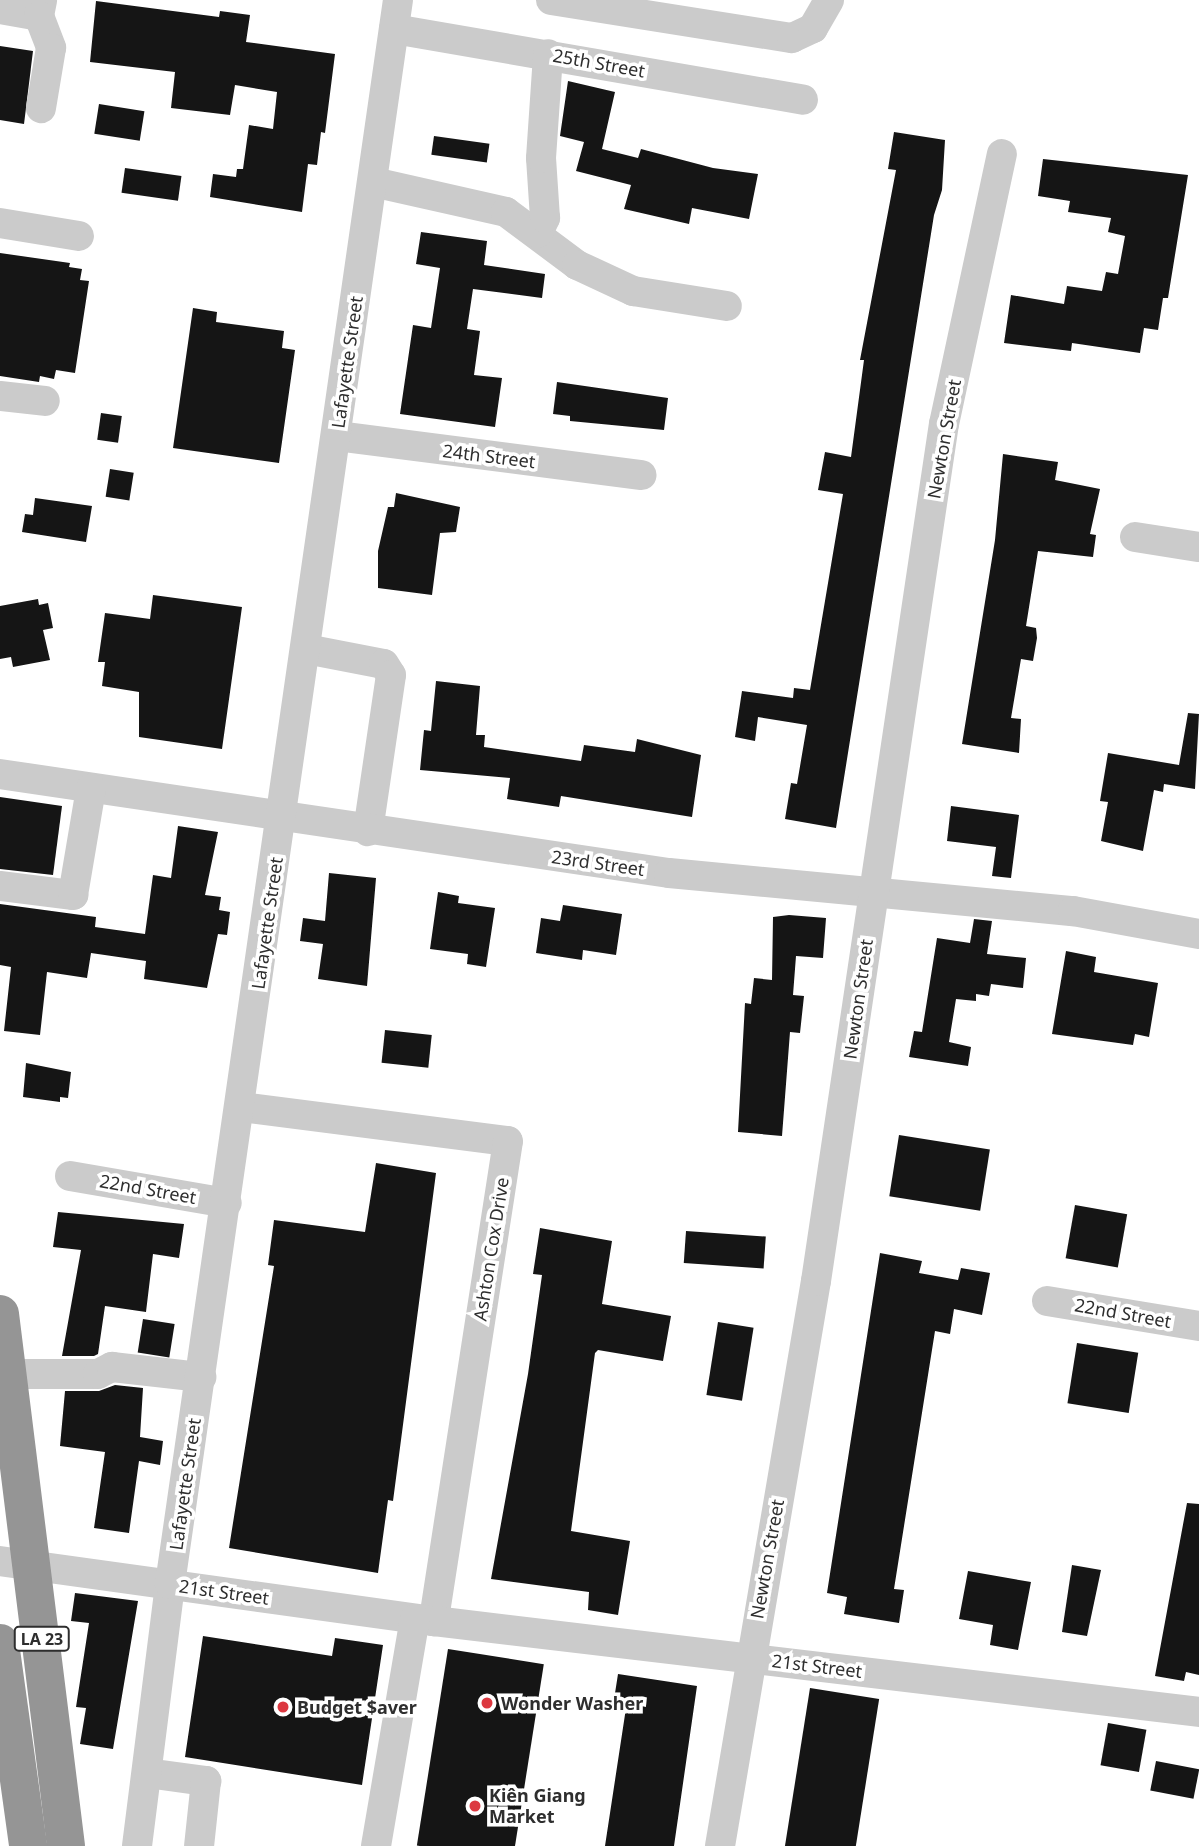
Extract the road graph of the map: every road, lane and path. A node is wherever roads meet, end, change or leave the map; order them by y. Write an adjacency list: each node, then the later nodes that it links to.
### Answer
1 (551, 0): 2 (street)
2 (829, 0)
3 (41, 8): 4 (street); 8 (street)
4 (0, 9)
5 (396, 14): 6 (street, 25th Street); 10 (street, Lafayette Street)
6 (548, 54): 7 (street, 25th Street); 12 (street)
7 (803, 100)
8 (41, 108)
9 (1002, 154): 27 (street, Newton Street)
10 (373, 182): 12 (street); 17 (street, Lafayette Street)
11 (0, 223): 13 (street)
12 (538, 233): 14 (street)
13 (79, 236)
14 (727, 306)
15 (0, 396): 16 (street)
16 (45, 401)
17 (337, 436): 18 (street, 24th Street); 21 (street, Lafayette Street)
18 (642, 475)
19 (1135, 537): 20 (street)
20 (1199, 547)
21 (306, 649): 24 (street, Lafayette Street); 25 (street)
22 (0, 774): 23 (street, 23rd Street)
23 (91, 789): 24 (street, 23rd Street); 26 (street)
24 (282, 819): 25 (street, 23rd Street); 29 (street, Lafayette Street)
25 (368, 831): 27 (street, 23rd Street)
26 (0, 887)
27 (873, 891): 28 (street, 23rd Street); 41 (street, Newton Street)
28 (1199, 934)
29 (241, 1107): 31 (street, Lafayette Street); 39 (street, Ashton Cox Drive)
30 (70, 1175): 31 (street, 22nd Street)
31 (226, 1203): 36 (street, Lafayette Street)
32 (1047, 1301): 34 (street, 22nd Street)
33 (0, 1314): 35 (highway, LA 23)
34 (1199, 1326)
35 (9, 1374): 36 (street); 37 (highway, LA 23)
36 (201, 1377): 38 (street, Lafayette Street)
37 (17, 1563): 38 (street, 21st Street); 45 (highway, LA 23)
38 (170, 1584): 39 (street, 21st Street); 43 (street, Lafayette Street)
39 (424, 1620): 41 (street, 21st Street); 48 (street)
40 (0, 1643): 44 (highway, LA 23)
41 (750, 1658): 42 (street, 21st Street); 49 (street, Newton Street)
42 (1199, 1712)
43 (147, 1773): 46 (street, Lafayette Street); 47 (street)
44 (28, 1846)
45 (66, 1846)
46 (137, 1846)
47 (199, 1846)
48 (376, 1846)
49 (720, 1846)

